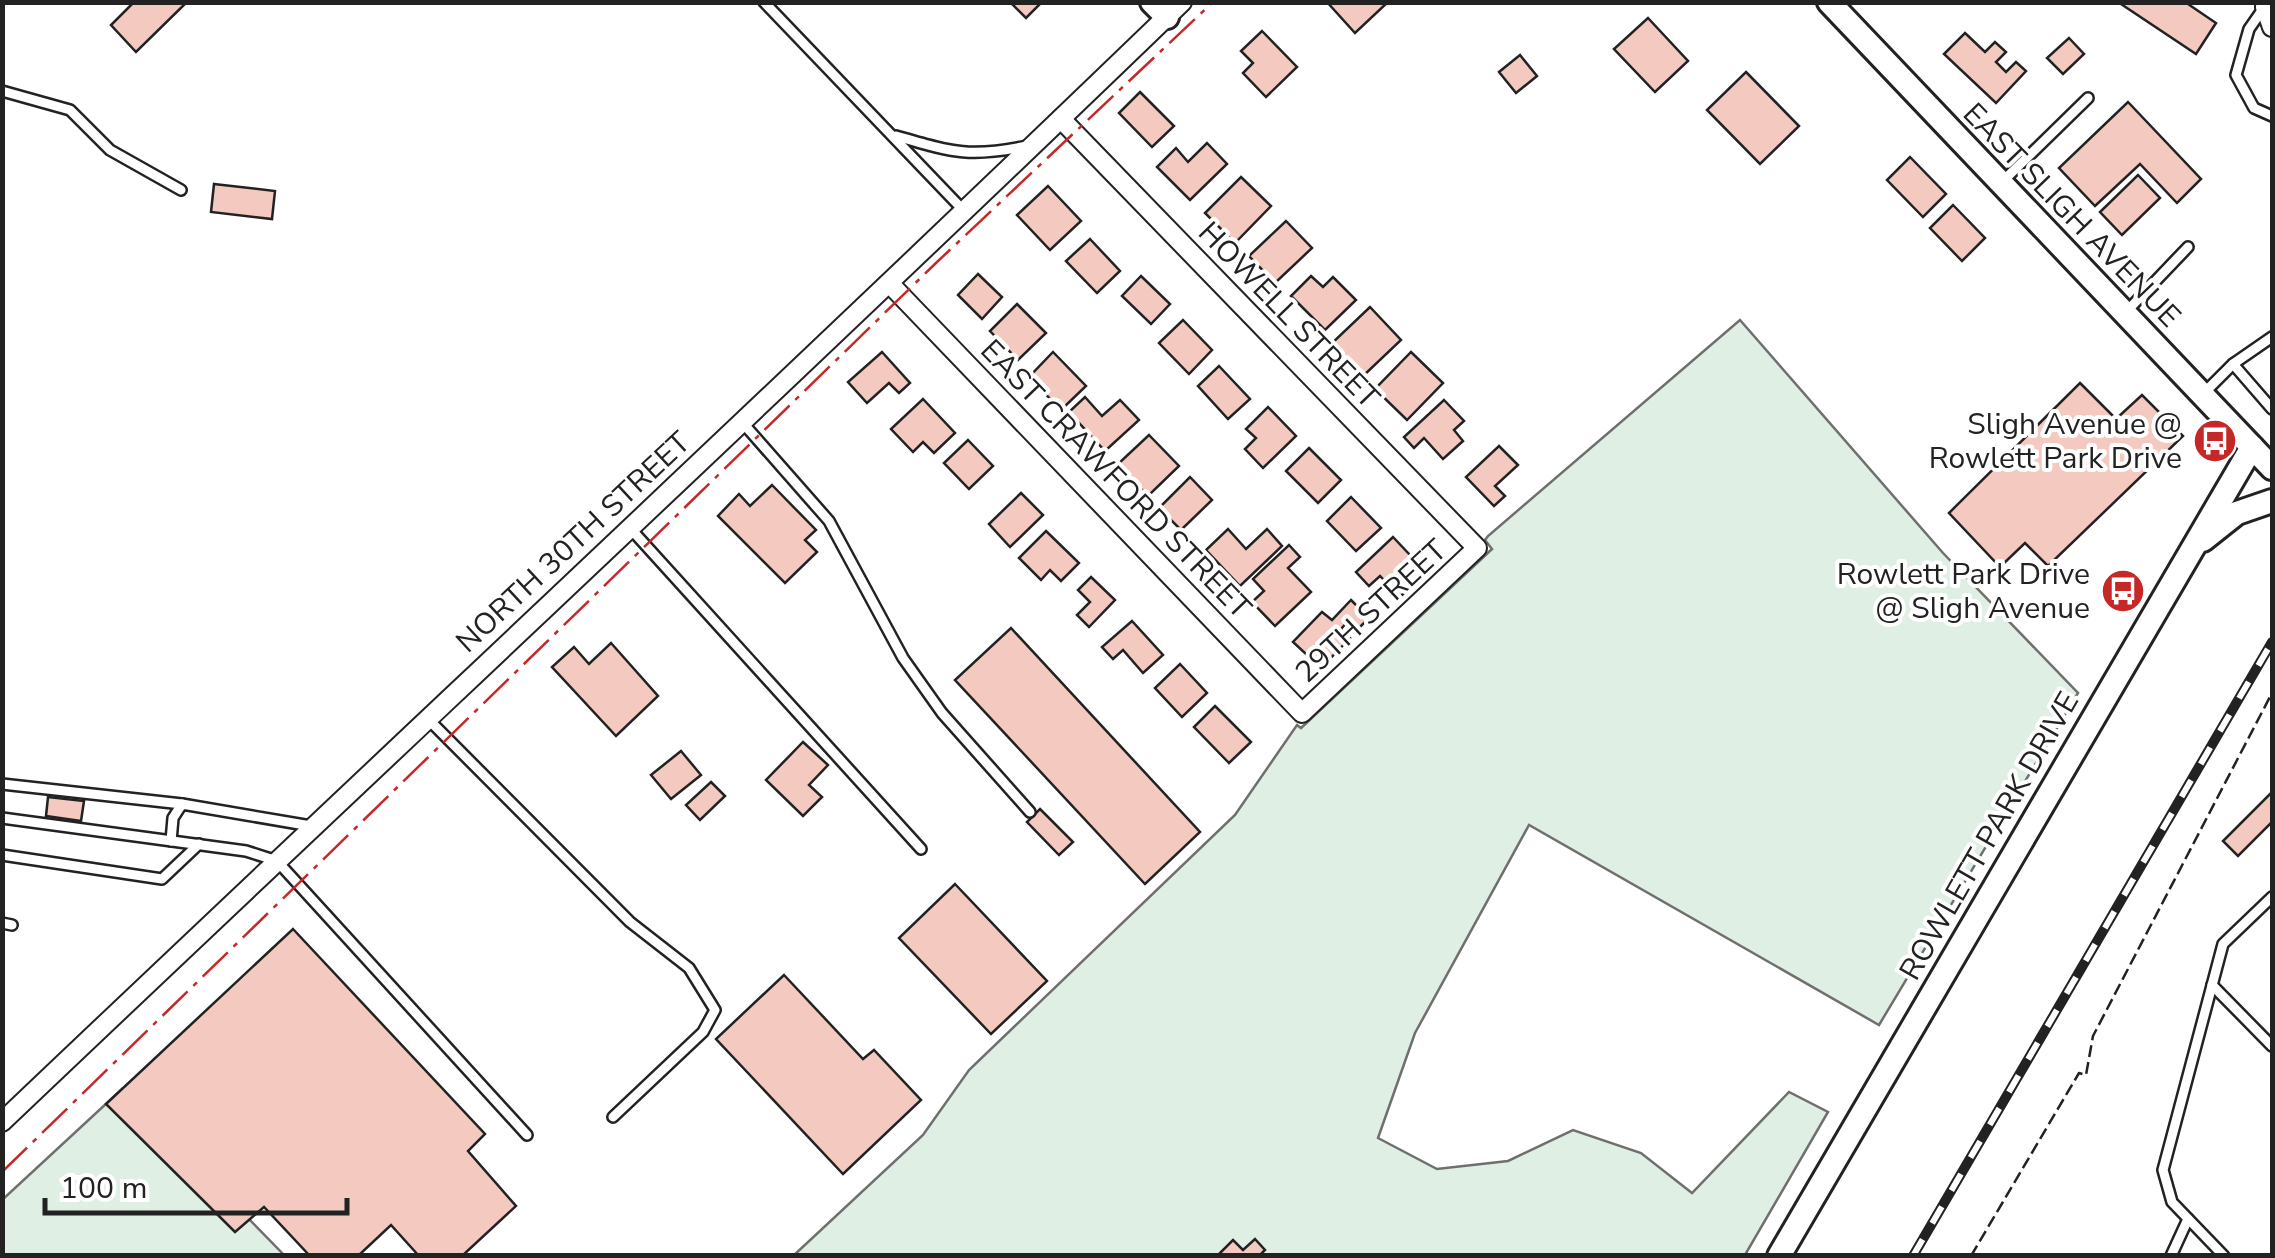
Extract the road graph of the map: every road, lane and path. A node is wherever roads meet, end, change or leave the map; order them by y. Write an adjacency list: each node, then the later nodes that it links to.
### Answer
1 (764, 2): 6 (lane)
2 (782, 2): 6 (lane)
3 (1829, 2): 14 (street, EAST SLIGH AVENUE)
4 (2263, 4): 7 (street); 10 (lane)
5 (1167, 7): 11 (street, NORTH 30TH STREET)
6 (772, 11): 12 (lane)
7 (2272, 27)
8 (2, 91): 15 (lane)
9 (2088, 98): 14 (lane)
10 (2272, 116)
11 (1061, 119): 13 (street, NORTH 30TH STREET); 29 (street, HOWELL STREET)
12 (891, 135): 13 (lane); 16 (lane)
13 (1034, 145): 16 (street, NORTH 30TH STREET)
14 (2001, 183): 19 (street, EAST SLIGH AVENUE)
15 (181, 190)
16 (965, 212): 18 (street, NORTH 30TH STREET)
17 (2188, 246): 19 (lane)
18 (890, 284): 24 (street, NORTH 30TH STREET); 31 (street, EAST CRAWFORD STREET)
19 (2125, 313): 22 (street, EAST SLIGH AVENUE)
20 (2272, 337): 21 (lane)
21 (2233, 364): 22 (lane); 23 (lane)
22 (2202, 395): 25 (street, EAST SLIGH AVENUE)
23 (2272, 409)
24 (742, 422): 28 (street, NORTH 30TH STREET); 35 (lane)
25 (2252, 447): 26 (street, EAST SLIGH AVENUE); 30 (street, ROWLETT PARK DRIVE)
26 (2272, 466)
27 (2272, 501): 30 (street)
28 (628, 526): 32 (street, NORTH 30TH STREET); 40 (lane)
29 (1477, 548): 31 (street, 29TH STREET)
30 (2192, 549): 50 (street, ROWLETT PARK DRIVE)
31 (1302, 713)
32 (427, 718): 37 (street, NORTH 30TH STREET); 46 (lane)
33 (2, 784): 34 (lane)
34 (182, 804): 37 (lane); 38 (lane)
35 (1030, 812)
36 (2, 818): 38 (lane)
37 (313, 826): 42 (street, NORTH 30TH STREET)
38 (171, 840): 39 (lane)
39 (199, 844): 41 (lane); 42 (lane)
40 (921, 849)
41 (2, 855)
42 (277, 861): 47 (street, NORTH 30TH STREET); 48 (lane)
43 (2272, 896): 44 (lane)
44 (2212, 985): 45 (lane); 49 (lane)
45 (2272, 1046)
46 (613, 1117)
47 (2, 1122)
48 (527, 1135)
49 (2188, 1219): 51 (lane); 52 (lane)
50 (1778, 1256)
51 (2171, 1256)
52 (2224, 1256)

